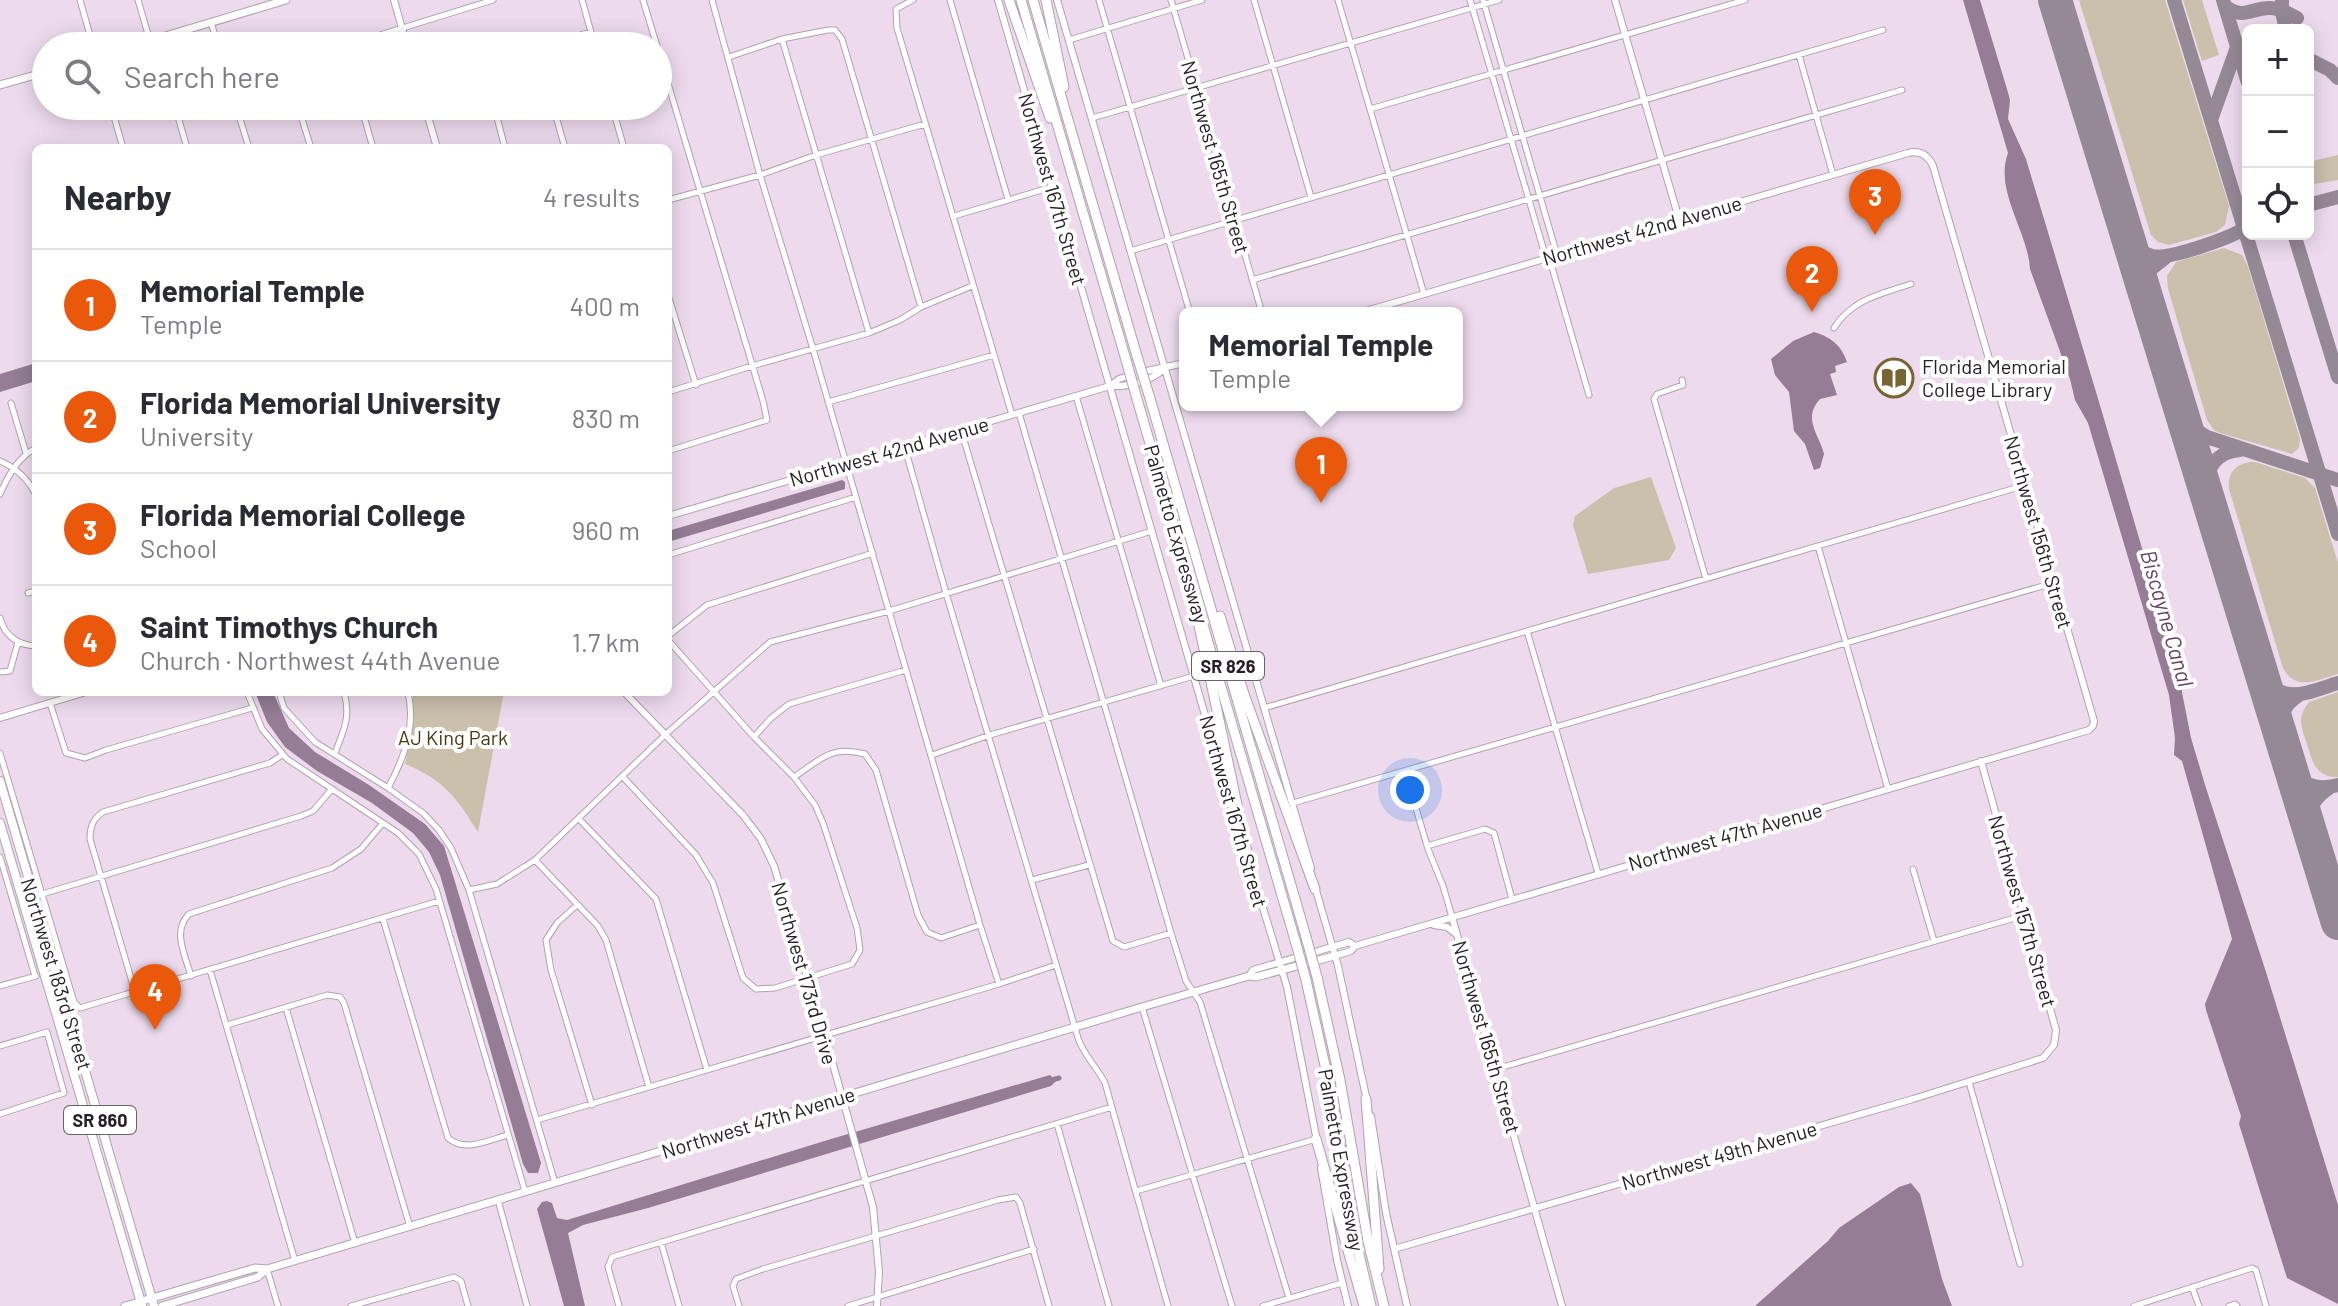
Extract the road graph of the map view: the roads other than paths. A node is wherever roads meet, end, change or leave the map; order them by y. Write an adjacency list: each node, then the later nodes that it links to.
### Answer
1 (80, 0): 33 (street)
2 (138, 0): 34 (street)
3 (286, 0): 29 (main road)
4 (394, 0): 30 (street)
5 (493, 0): 30 (street)
6 (582, 0): 39 (street)
7 (643, 0): 40 (street)
8 (712, 0): 46 (street)
9 (913, 0): 70 (street)
10 (950, 0): 95 (street)
11 (998, 0): 90 (street, Northwest 167th Street)
12 (1009, 0): 85 (highway)
13 (1021, 0): 85 (highway, Palmetto Expressway / SR 826)
14 (1033, 0): 59 (highway, Palmetto Expressway / SR 826)
15 (1046, 0): 59 (highway)
16 (1057, 0): 43 (street)
17 (1099, 0): 31 (street)
18 (1171, 0): 28 (street, Northwest 165th Street)
19 (1202, 0): 28 (street)
20 (1254, 0): 47 (street)
21 (1338, 0): 44 (street)
22 (1470, 0): 27 (street)
23 (1499, 0): 26 (street)
24 (1615, 0): 41 (street)
25 (1745, 0): 41 (street)
26 (1483, 2): 27 (street); 48 (street)
27 (1472, 8): 44 (street); 49 (street)
28 (1173, 9): 31 (street); 52 (street, Northwest 165th Street)
29 (211, 22): 35 (main road); 36 (street)
30 (402, 28): 37 (street); 38 (street)
31 (1107, 28): 43 (street); 56 (street)
32 (1883, 30): 45 (street)
33 (89, 32)
34 (147, 32)
35 (179, 32)
36 (214, 32)
37 (390, 32)
38 (403, 32)
39 (591, 32)
40 (652, 32)
41 (1625, 35): 48 (street); 55 (street)
42 (782, 39): 46 (street); 72 (street); 83 (street)
43 (1069, 40): 60 (street)
44 (1350, 42): 47 (street); 57 (street)
45 (1799, 55): 55 (street); 58 (street)
46 (729, 57): 87 (street)
47 (1273, 66): 52 (street); 93 (street)
48 (1503, 70): 49 (street); 71 (street)
49 (1492, 74): 57 (street); 73 (street)
50 (32, 76): 51 (main road)
51 (0, 85)
52 (1196, 88): 56 (street); 99 (street, Northwest 165th Street)
53 (1902, 90): 58 (street)
54 (672, 98): 91 (street)
55 (1644, 101): 71 (street); 86 (street)
56 (1131, 107): 60 (street); 101 (street)
57 (1370, 109): 88 (street)
58 (1815, 115): 86 (street); 89 (street)
59 (1068, 118): 149 (highway, Palmetto Expressway / SR 826, bridge)
60 (1092, 118): 102 (street)
61 (115, 120): 74 (street)
62 (179, 120): 75 (street)
63 (240, 120): 76 (street)
64 (302, 120): 77 (street)
65 (365, 120): 78 (street)
66 (429, 120): 79 (street)
67 (498, 120): 80 (street)
68 (557, 120): 81 (street)
69 (616, 120): 82 (street)
70 (925, 124): 72 (street); 97 (street)
71 (1522, 137): 73 (street); 92 (street)
72 (871, 139): 83 (street); 108 (street)
73 (1511, 140): 88 (street); 96 (street)
74 (122, 144)
75 (186, 144)
76 (248, 144)
77 (310, 144)
78 (372, 144)
79 (436, 144)
80 (504, 144)
81 (564, 144)
82 (623, 144)
83 (816, 155): 87 (street); 114 (street)
84 (1925, 155): 89 (street, Northwest 42nd Avenue); 137 (street, Northwest 156th Street)
85 (1066, 157): 152 (highway, Palmetto Expressway / SR 826, bridge)
86 (1661, 161): 92 (street); 98 (street)
87 (760, 175): 91 (street); 115 (street)
88 (1389, 175): 93 (street); 100 (street)
89 (1833, 175): 98 (street, Northwest 42nd Avenue)
90 (1052, 187): 95 (street); 122 (street, Northwest 167th Street)
91 (700, 190): 94 (street); 118 (street)
92 (1539, 196): 96 (street); 103 (street)
93 (1311, 197): 99 (street)
94 (672, 199)
95 (1008, 199): 97 (street)
96 (1528, 199): 100 (street); 103 (street)
97 (954, 216): 106 (street)
98 (1679, 219): 103 (street, Northwest 42nd Avenue)
99 (1234, 220): 101 (street); 104 (street, Northwest 165th Street)
100 (1406, 234): 104 (street); 107 (street)
101 (1168, 240): 102 (street); 109 (street)
102 (1130, 251): 119 (street)
103 (1549, 257): 107 (street, Northwest 42nd Avenue); 124 (street)
104 (1252, 280): 110 (street, Northwest 165th Street)
105 (1911, 284): 113 (street)
106 (972, 286): 108 (street); 116 (street)
107 (1424, 294): 111 (street, Northwest 42nd Avenue)
108 (921, 307): 114 (street)
109 (1188, 307)
110 (1260, 307)
111 (1380, 307)
112 (672, 308): 121 (street)
113 (1834, 328)
114 (869, 333): 115 (street)
115 (813, 349): 118 (street); 126 (street)
116 (994, 355): 126 (street); 128 (street)
117 (1179, 365): 119 (street, Northwest 42nd Avenue)
118 (752, 366): 121 (street); 132 (street)
119 (1164, 369): 122 (street, Northwest 42nd Avenue); 178 (street)
120 (1682, 380): 150 (street)
121 (696, 385): 123 (street)
122 (1110, 386): 125 (street, Northwest 42nd Avenue); 142 (street, Northwest 167th Street)
123 (672, 391)
124 (1589, 395)
125 (1076, 396): 128 (street, Northwest 42nd Avenue); 143 (street)
126 (828, 402): 135 (street)
127 (11, 403): 133 (street)
128 (1015, 414): 129 (street, Northwest 42nd Avenue); 147 (street)
129 (961, 430): 130 (street, Northwest 42nd Avenue); 148 (street)
130 (905, 448): 135 (street, Northwest 42nd Avenue); 155 (street)
131 (32, 450): 133 (street)
132 (672, 450)
133 (26, 453): 136 (street)
134 (0, 461): 136 (street)
135 (846, 464): 140 (street); 141 (street, Northwest 42nd Avenue)
136 (14, 468): 138 (street); 139 (street)
137 (2026, 485): 144 (street); 151 (street, Northwest 156th Street)
138 (32, 487)
139 (0, 494)
140 (856, 497): 145 (street); 146 (street)
141 (672, 515)
142 (1152, 531): 143 (street); 166 (street, Northwest 167th Street)
143 (1120, 541): 147 (street); 167 (street)
144 (1818, 546): 150 (street); 162 (street)
145 (873, 553): 156 (street); 159 (street)
146 (672, 554)
147 (1062, 558): 148 (street); 176 (street)
148 (1004, 575): 155 (street); 180 (street)
149 (1201, 576): 212 (highway); 289 (highway, Palmetto Expressway / SR 826, bridge)
150 (1706, 579): 158 (street)
151 (2053, 583): 162 (street); 181 (street, Northwest 156th Street)
152 (1193, 589): 206 (highway); 312 (highway, Palmetto Expressway / SR 826, bridge)
153 (32, 592): 154 (street)
154 (28, 593)
155 (946, 593): 156 (street); 184 (street)
156 (889, 611): 164 (street); 168 (street)
157 (1, 622): 160 (street)
158 (1527, 631): 178 (street); 182 (street)
159 (672, 635)
160 (18, 642): 163 (street); 165 (street)
161 (672, 643): 168 (street)
162 (1846, 644): 182 (street); 196 (street)
163 (32, 645)
164 (906, 670): 185 (street); 189 (street)
165 (0, 672)
166 (1195, 676): 167 (street); 206 (street, Northwest 167th Street)
167 (1161, 686): 176 (street)
168 (715, 691): 183 (street); 185 (street)
169 (73, 696): 175 (street)
170 (248, 696): 177 (street)
171 (280, 696): 187 (street)
172 (345, 696): 187 (street)
173 (408, 696): 195 (street)
174 (628, 696): 183 (street, Northwest 173rd Drive)
175 (50, 703): 177 (street); 179 (street)
176 (1104, 703): 180 (street); 225 (street)
177 (252, 708): 188 (street)
178 (1264, 708): 198 (street)
179 (1, 718)
180 (1045, 719): 184 (street); 205 (street)
181 (2093, 726): 190 (street, Northwest 47th Avenue)
182 (1555, 727): 191 (street); 208 (street)
183 (666, 734): 192 (street); 238 (street, Northwest 173rd Drive)
184 (990, 735): 189 (street); 210 (street)
185 (754, 737): 193 (street)
186 (0, 753): 214 (street)
187 (335, 753): 195 (street)
188 (282, 755): 197 (street); 209 (street)
189 (932, 755): 224 (street)
190 (1981, 761): 196 (street, Northwest 47th Avenue); 219 (street, Northwest 157th Street)
191 (1405, 771): 198 (street); 202 (street, Northwest 165th Street)
192 (622, 776): 199 (street); 238 (street)
193 (794, 777): 224 (street); 238 (street)
194 (0, 781): 214 (main road, Northwest 183rd Street / SR 860)
195 (388, 788): 213 (street)
196 (1888, 789): 208 (street, Northwest 47th Avenue)
197 (331, 790): 201 (street); 209 (street)
198 (1293, 803): 212 (street)
199 (579, 819): 204 (street); 252 (street)
200 (0, 823): 211 (main road, Northwest 183rd Street / SR 860)
201 (383, 823): 216 (street); 236 (street)
202 (1427, 846): 215 (street); 220 (street, Northwest 165th Street)
203 (0, 857): 217 (street)
204 (535, 860): 213 (street); 218 (street)
205 (1089, 865): 210 (street); 225 (street)
206 (1250, 866): 231 (street, Northwest 167th Street)
207 (1913, 869): 227 (street)
208 (1598, 873): 215 (street, Northwest 47th Avenue)
209 (101, 876): 214 (street); 242 (street)
210 (1032, 880): 232 (street)
211 (18, 885): 214 (main road); 217 (main road, Northwest 183rd Street / SR 860)
212 (1315, 889): 229 (street)
213 (469, 890): 262 (street)
214 (38, 895): 221 (main road, Northwest 183rd Street / SR 860); 242 (street)
215 (1512, 899): 220 (street, Northwest 47th Avenue)
216 (439, 901): 222 (street); 264 (street)
217 (18, 903): 221 (main road); 235 (main road, Northwest 183rd Street / SR 860)
218 (577, 905): 256 (street); 259 (street)
219 (2025, 915): 227 (street); 250 (street, Northwest 157th Street)
220 (1452, 917): 223 (street, Northwest 47th Avenue); 226 (street, Northwest 165th Street)
221 (40, 918): 241 (main road, Northwest 183rd Street / SR 860)
222 (383, 919): 233 (street); 264 (street)
223 (1427, 924): 226 (street); 228 (street, Northwest 47th Avenue)
224 (980, 925): 239 (street)
225 (1171, 933): 243 (street)
226 (1458, 936): 251 (street, Northwest 165th Street)
227 (1934, 942): 251 (street)
228 (1355, 946): 229 (street, Northwest 47th Avenue); 230 (street, Northwest 47th Avenue)
229 (1331, 947): 230 (street); 231 (street, Northwest 47th Avenue)
230 (1334, 956): 234 (main road, Northwest 47th Avenue); 258 (street)
231 (1280, 961): 234 (street, Northwest 167th Street); 237 (street, Northwest 47th Avenue)
232 (1056, 965): 239 (street); 247 (street)
233 (210, 970): 236 (street); 246 (street)
234 (1283, 970): 237 (main road, Northwest 47th Avenue); 266 (street, Northwest 167th Street)
235 (40, 975): 240 (street); 241 (main road); 253 (main road, Northwest 183rd Street / SR 860)
236 (191, 976): 242 (street)
237 (1249, 976): 243 (main road, Northwest 47th Avenue)
238 (807, 979): 248 (street, Northwest 173rd Drive)
239 (999, 984): 248 (street)
240 (0, 986)
241 (60, 986): 267 (main road, Northwest 183rd Street / SR 860)
242 (135, 992)
243 (1193, 992): 244 (main road, Northwest 47th Avenue); 269 (street)
244 (1142, 1007): 247 (main road, Northwest 47th Avenue); 271 (street)
245 (286, 1008): 246 (street); 278 (street); 281 (street)
246 (227, 1025): 284 (street)
247 (1074, 1027): 257 (main road, Northwest 47th Avenue); 260 (street)
248 (825, 1036): 252 (street); 257 (street, Northwest 173rd Drive)
249 (0, 1046): 254 (street)
250 (2043, 1058): 255 (street, Northwest 49th Avenue)
251 (1496, 1069): 277 (street, Northwest 165th Street)
252 (707, 1070): 256 (street)
253 (75, 1074): 254 (street); 265 (main road, Northwest 183rd Street / SR 860)
254 (61, 1079): 261 (street)
255 (1969, 1082): 277 (street, Northwest 49th Avenue); 285 (street)
256 (649, 1087): 259 (street)
257 (842, 1098): 272 (street, Northwest 173rd Drive); 273 (main road, Northwest 47th Avenue)
258 (1366, 1099): 283 (street); 289 (highway)
259 (592, 1105): 262 (street)
260 (1112, 1107): 263 (street); 274 (street)
261 (0, 1114)
262 (537, 1120): 273 (street)
263 (1057, 1124): 272 (street); 306 (street)
264 (508, 1135): 275 (street)
265 (93, 1136): 267 (main road); 268 (main road, Northwest 183rd Street / SR 860)
266 (1316, 1139): 269 (street); 287 (street, Northwest 167th Street); 311 (highway)
267 (109, 1150): 270 (main road, Northwest 183rd Street / SR 860)
268 (98, 1154): 270 (main road); 293 (main road, Northwest 183rd Street / SR 860)
269 (1248, 1159): 271 (street); 291 (street)
270 (114, 1168): 292 (main road, Northwest 183rd Street / SR 860)
271 (1193, 1175): 274 (street); 308 (street)
272 (865, 1180): 279 (street, Northwest 173rd Drive); 280 (street)
273 (555, 1183): 275 (main road, Northwest 47th Avenue)
274 (1136, 1191): 307 (street)
275 (525, 1192): 276 (main road, Northwest 47th Avenue)
276 (498, 1200): 278 (main road, Northwest 47th Avenue); 299 (street)
277 (1534, 1209): 283 (street, Northwest 49th Avenue); 315 (street, Northwest 165th Street)
278 (410, 1227): 281 (main road, Northwest 47th Avenue)
279 (877, 1237): 282 (street); 290 (street, Northwest 173rd Drive); 302 (street)
280 (661, 1242): 300 (street); 301 (street)
281 (355, 1243): 284 (main road, Northwest 47th Avenue)
282 (1034, 1249): 290 (street); 305 (street)
283 (1394, 1249): 314 (street)
284 (295, 1261): 286 (main road, Northwest 47th Avenue)
285 (2020, 1264)
286 (267, 1269): 292 (main road, Northwest 47th Avenue); 295 (main road, Northwest 47th Avenue); 296 (street)
287 (1342, 1283): 291 (street); 310 (street, Northwest 167th Street)
288 (2192, 1287): 316 (street); 317 (street); 320 (street)
289 (1380, 1292): 313 (highway, Palmetto Expressway / SR 826)
290 (877, 1298): 303 (street); 304 (street, Northwest 173rd Drive)
291 (1289, 1298): 309 (street)
292 (153, 1302): 293 (main road, Northwest 47th Avenue)
293 (141, 1304): 294 (main road, Northwest 47th Avenue)
294 (125, 1306)
295 (162, 1306)
296 (278, 1306)
297 (351, 1306): 298 (street)
298 (468, 1306)
299 (527, 1306)
300 (619, 1306)
301 (679, 1306)
302 (739, 1306)
303 (848, 1306)
304 (877, 1306)
305 (1047, 1306)
306 (1109, 1306)
307 (1168, 1306)
308 (1232, 1306)
309 (1263, 1306)
310 (1348, 1306)
311 (1364, 1306)
312 (1371, 1306)
313 (1384, 1306)
314 (1407, 1306)
315 (1562, 1306)
316 (2134, 1306)
317 (2199, 1306)
318 (2229, 1306): 319 (street)
319 (2237, 1306)
320 (2266, 1306)

